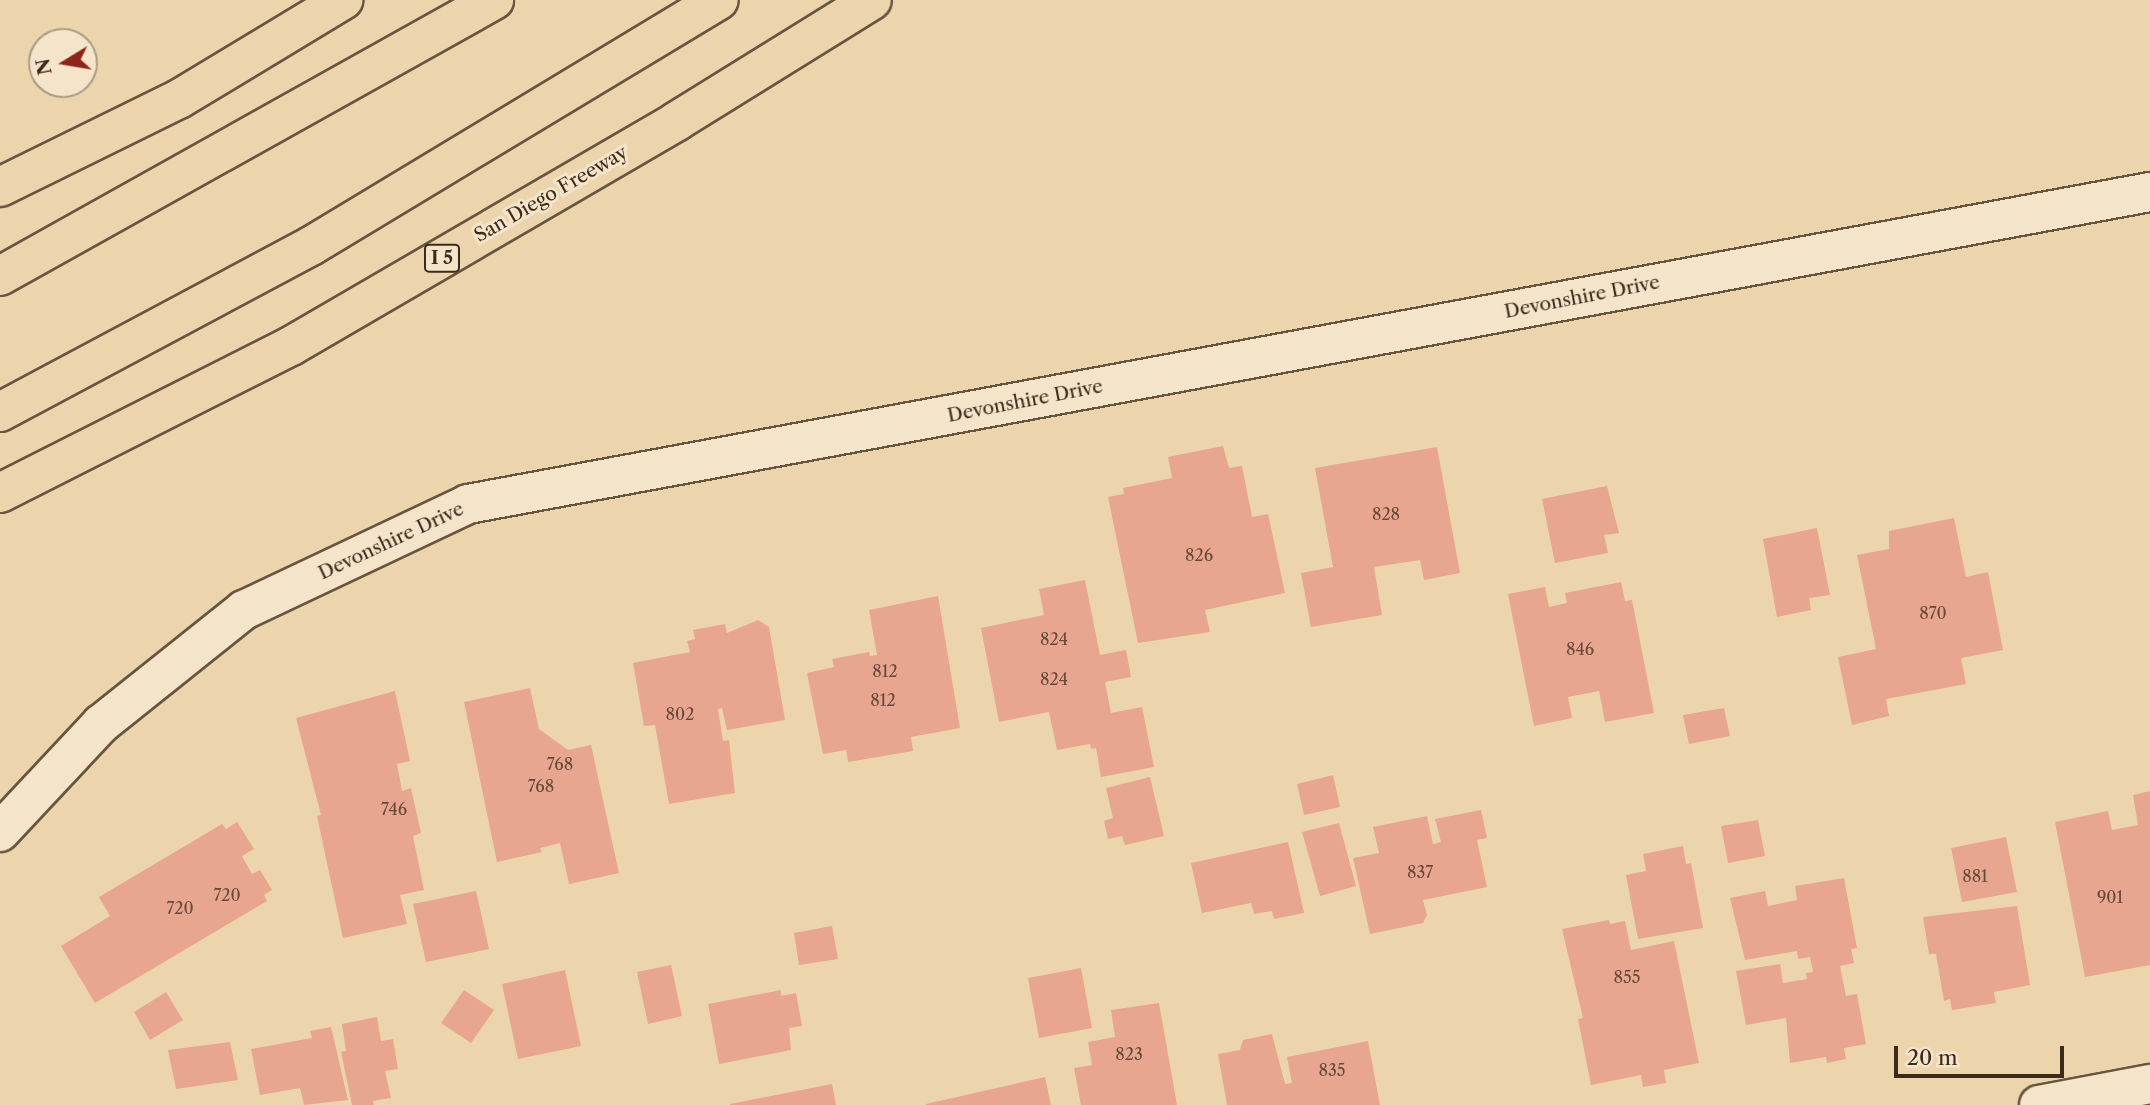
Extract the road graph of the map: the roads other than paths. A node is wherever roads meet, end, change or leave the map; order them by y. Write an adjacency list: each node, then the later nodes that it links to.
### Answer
1 (343, 0): 5 (highway)
2 (495, 0): 7 (highway)
3 (718, 0): 8 (highway)
4 (872, 0): 9 (highway, San Diego Freeway / I 5)
5 (0, 187)
6 (2150, 192): 10 (street, Devonshire Drive)
7 (0, 276)
8 (0, 412)
9 (0, 493)
10 (0, 832)
11 (2150, 1084): 12 (street)
12 (2039, 1105)

